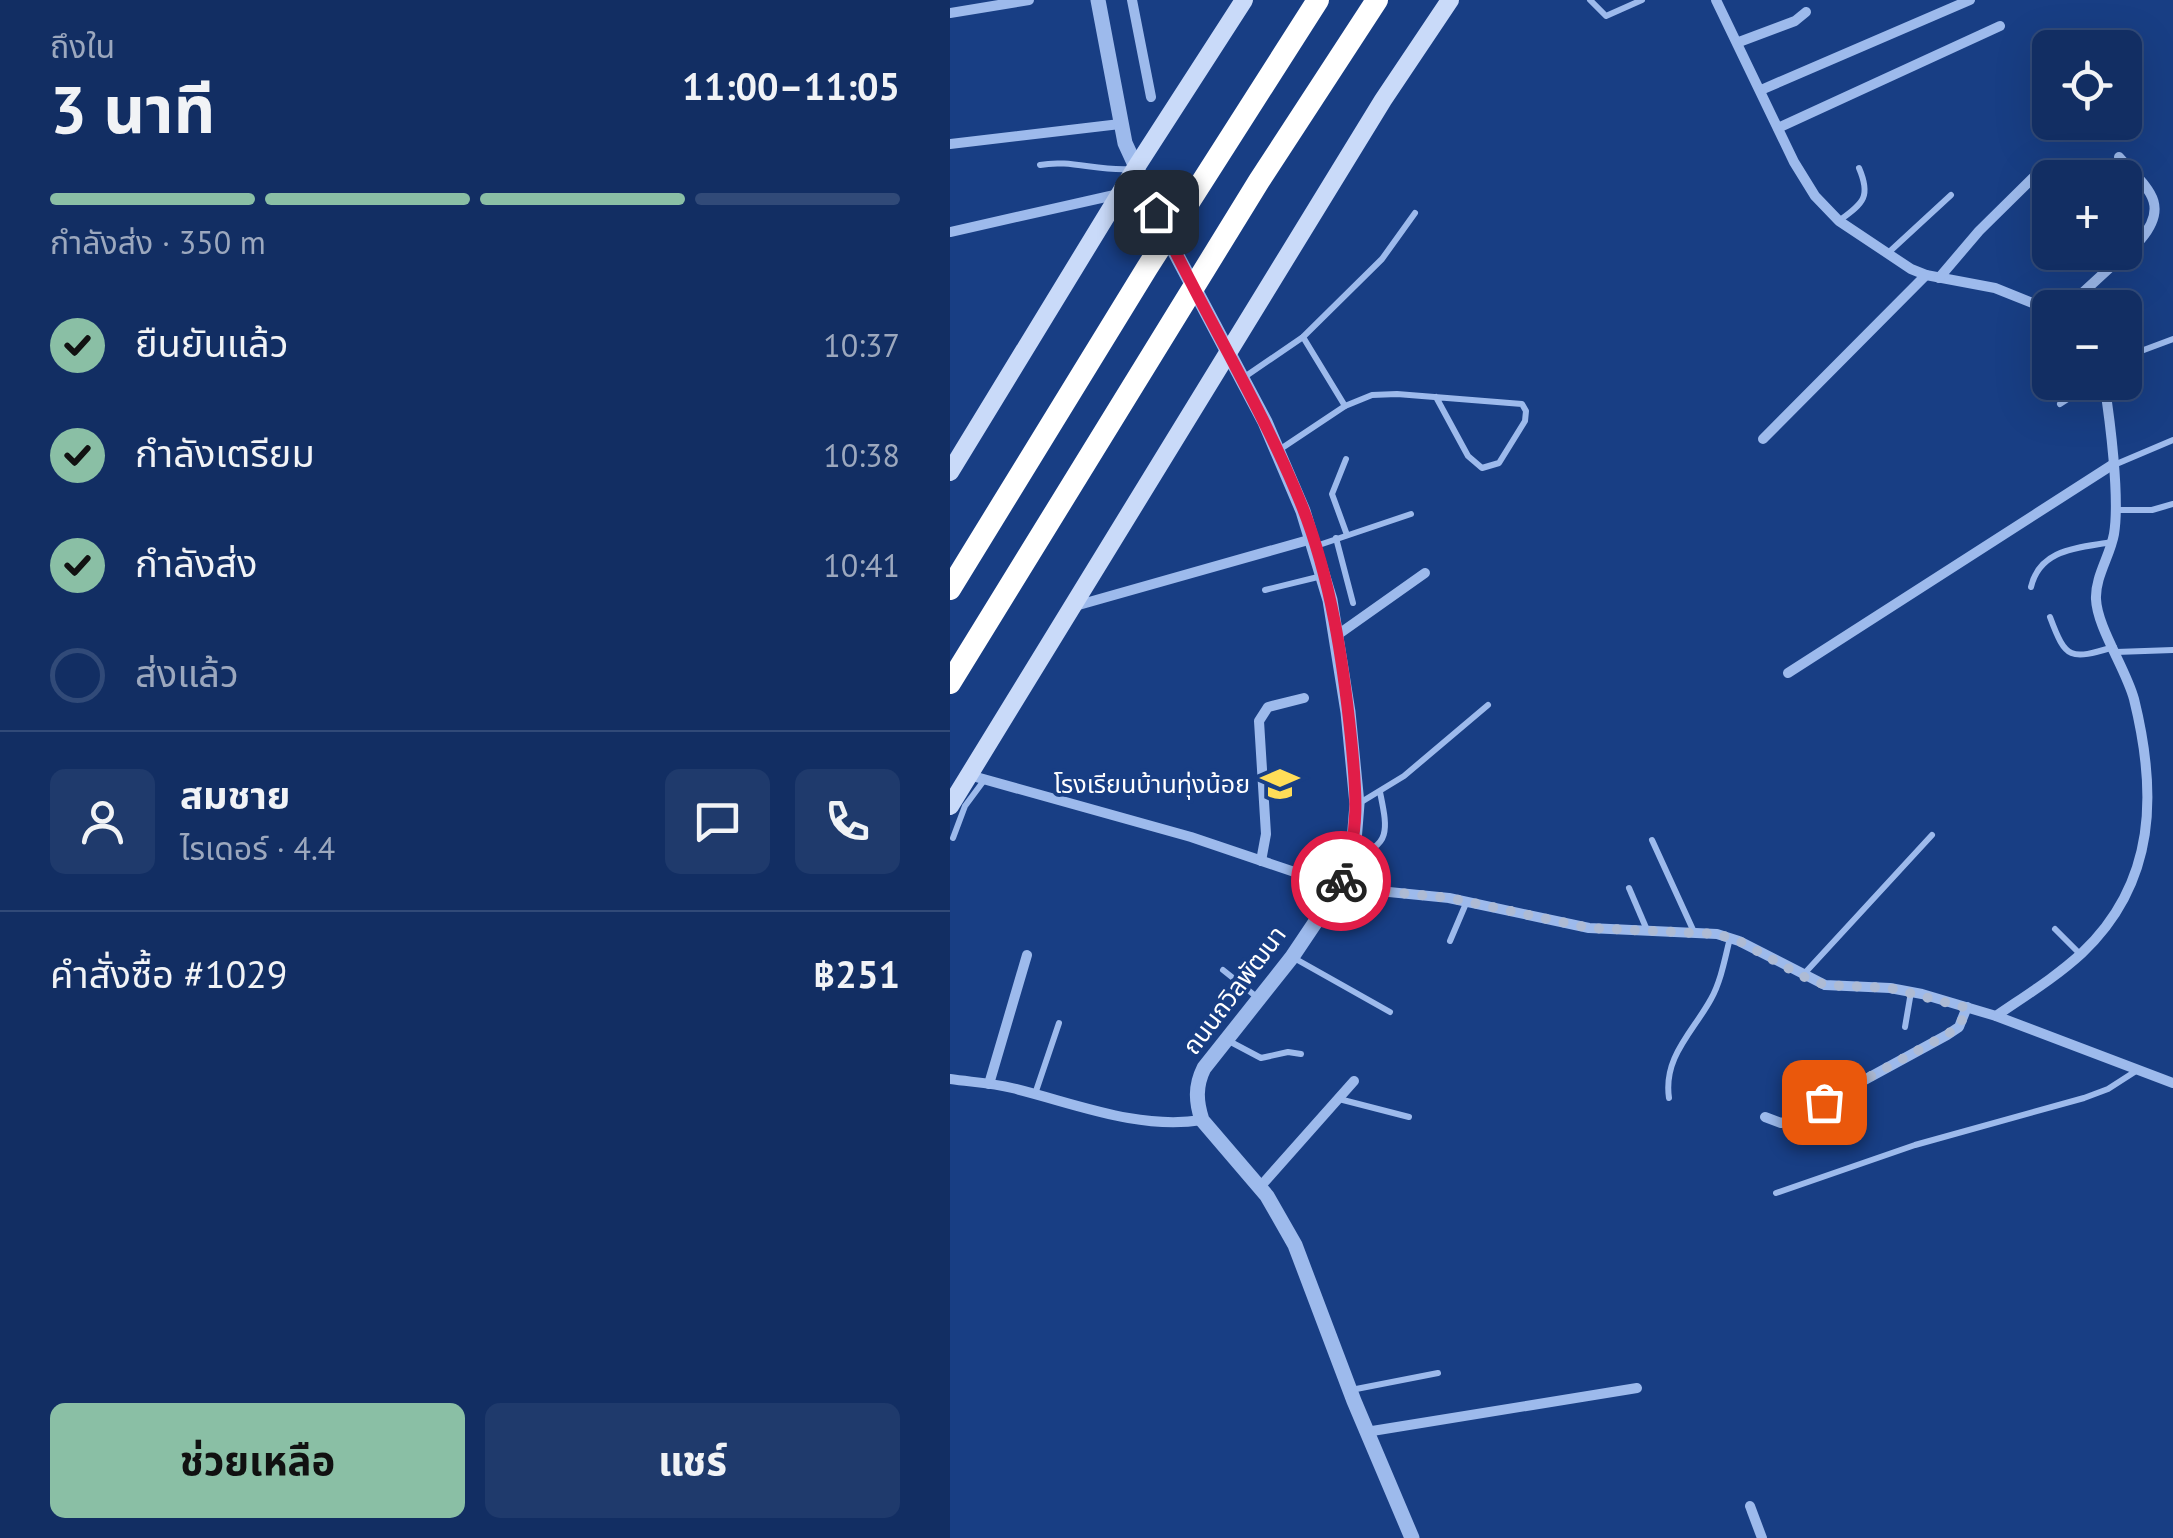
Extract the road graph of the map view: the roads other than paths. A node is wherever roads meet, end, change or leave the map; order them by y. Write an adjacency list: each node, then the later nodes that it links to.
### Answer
1 (1029, 0): 13 (street)
2 (1098, 0): 18 (street, ถนนถวิลพัฒนา)
3 (1132, 0): 17 (street)
4 (1244, 0): 23 (main road)
5 (1318, 0): 62 (highway)
6 (1376, 0): 71 (highway)
7 (1450, 0): 39 (main road)
8 (1590, 0): 9 (lane)
9 (1642, 0)
10 (1716, 0): 15 (street)
11 (1970, 0): 16 (street)
12 (1806, 12): 15 (street)
13 (950, 13)
14 (2000, 26): 19 (street)
15 (1739, 42): 16 (street)
16 (1761, 90): 19 (street)
17 (1151, 97)
18 (1120, 124): 20 (street); 23 (street, ถนนถวิลพัฒนา)
19 (1778, 128): 29 (street)
20 (950, 144)
21 (2119, 157): 34 (street)
22 (1040, 165): 23 (lane)
23 (1135, 168): 26 (main road); 39 (street, ถนนถวิลพัฒนา)
24 (1859, 168): 29 (lane)
25 (2032, 179): 33 (street)
26 (1120, 194): 30 (street); 51 (main road)
27 (1951, 195): 31 (lane)
28 (1416, 213): 36 (lane)
29 (1840, 221): 31 (street)
30 (950, 232)
31 (1886, 254): 32 (street)
32 (1926, 275): 33 (street); 46 (street)
33 (1939, 278): 35 (street)
34 (2085, 290)
35 (2032, 303)
36 (1303, 337): 40 (lane); 45 (lane)
37 (2173, 339): 38 (lane)
38 (2142, 351)
39 (1228, 352): 40 (street, ถนนถวิลพัฒนา); 65 (main road)
40 (1242, 379): 48 (street, ถนนถวิลพัฒนา)
41 (1436, 398): 41 (lane); 45 (lane)
42 (2066, 400): 44 (lane)
43 (2106, 400): 50 (street)
44 (2060, 404)
45 (1345, 406): 48 (lane)
46 (1763, 439)
47 (2173, 440): 50 (lane)
48 (1278, 451): 58 (street, ถนนถวิลพัฒนา)
49 (1346, 459): 55 (lane)
50 (2112, 466): 53 (street); 70 (street)
51 (950, 472)
52 (2173, 504): 53 (lane)
53 (2116, 510): 57 (street)
54 (1412, 514): 55 (lane)
55 (1348, 535): 56 (lane)
56 (1336, 538): 58 (lane); 64 (lane)
57 (2112, 542): 61 (lane); 68 (street)
58 (1313, 543): 60 (street, ถนนถวิลพัฒนา); 65 (street)
59 (1425, 573): 67 (street)
60 (1323, 576): 63 (lane); 67 (street, ถนนถวิลพัฒนา)
61 (2031, 587)
62 (950, 589)
63 (1265, 590)
64 (1353, 603)
65 (1069, 608): 74 (main road)
66 (2050, 617): 68 (lane)
67 (1336, 636): 76 (street, ถนนถวิลพัฒนา)
68 (2115, 650): 69 (lane); 91 (street)
69 (2173, 650)
70 (1788, 673)
71 (950, 682)
72 (1304, 698): 82 (street)
73 (1488, 705): 75 (lane)
74 (977, 777): 77 (main road); 79 (lane); 82 (street)
75 (1380, 792): 76 (lane); 81 (lane)
76 (1357, 804): 81 (street, ถนนถวิลพัฒนา)
77 (950, 806)
78 (1932, 835): 95 (lane)
79 (954, 838)
80 (1652, 840): 88 (lane)
81 (1353, 854): 83 (street, ถนนถวิลพัฒนา)
82 (1260, 860): 83 (street)
83 (1339, 887): 85 (street); 93 (street, ถนนถวิลพัฒนา)
84 (1628, 888): 87 (lane)
85 (1467, 901): 87 (street); 90 (lane)
86 (2055, 929): 91 (lane)
87 (1647, 930): 88 (street)
88 (1694, 932): 89 (street)
89 (1730, 938): 95 (street); 111 (lane)
90 (1450, 940)
91 (2080, 954): 100 (street)
92 (1026, 955): 109 (street)
93 (1292, 957): 97 (street, ถนนถวิลพัฒนา); 99 (lane)
94 (1223, 970): 97 (lane)
95 (1802, 976): 96 (street)
96 (1911, 992): 98 (street); 102 (lane)
97 (1259, 998): 103 (street, ถนนถวิลพัฒนา)
98 (1967, 1008): 100 (street); 114 (street)
99 (1390, 1012)
100 (1996, 1016): 105 (street)
101 (1059, 1023): 110 (lane)
102 (1905, 1027)
103 (1226, 1039): 104 (lane); 115 (street, ถนนถวิลพัฒนา)
104 (1301, 1054)
105 (2136, 1071): 108 (street); 117 (lane)
106 (950, 1080): 109 (street)
107 (1354, 1081): 112 (street)
108 (2173, 1083)
109 (989, 1084): 110 (street)
110 (1035, 1094): 115 (street)
111 (1670, 1098)
112 (1338, 1099): 113 (lane); 116 (street)
113 (1409, 1117)
114 (1765, 1117)
115 (1202, 1120): 116 (street)
116 (1260, 1188): 120 (street)
117 (1776, 1193)
118 (1438, 1373): 120 (lane)
119 (1638, 1388): 121 (street)
120 (1350, 1391): 121 (street)
121 (1366, 1432): 123 (street)
122 (1750, 1506): 124 (street)
123 (1412, 1538)
124 (1762, 1538)

